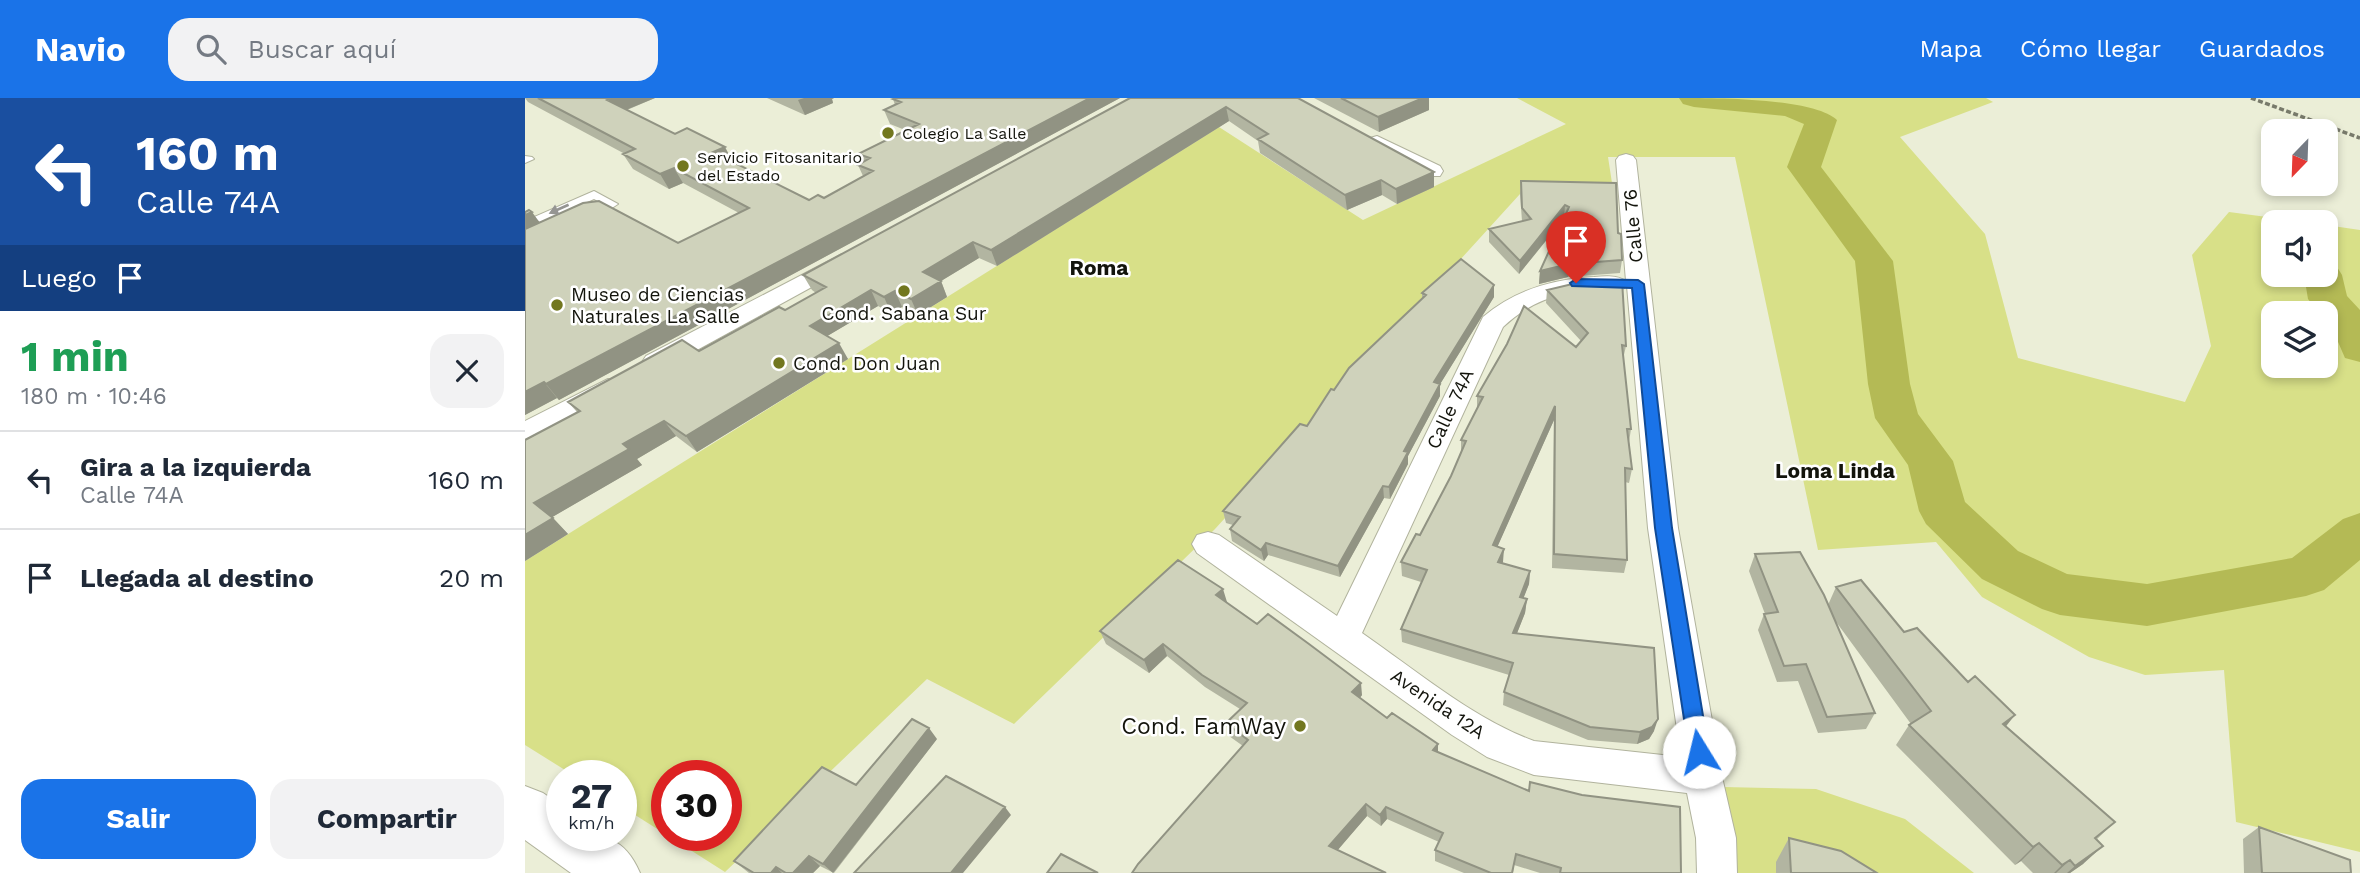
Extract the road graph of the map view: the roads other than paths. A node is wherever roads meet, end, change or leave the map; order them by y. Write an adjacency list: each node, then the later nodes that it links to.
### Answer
1 (1363, 135): 3 (street)
2 (1626, 160): 7 (street, Calle 76)
3 (1432, 171)
4 (600, 209): 5 (lane, one-way to 5)
5 (525, 225)
6 (863, 249): 8 (street)
7 (1638, 284): 10 (street, Calle 74A); 11 (street, Calle 76)
8 (525, 433)
9 (1208, 544): 10 (street, Avenida 12A)
10 (1343, 638): 11 (street, Avenida 12A)
11 (1703, 777): 14 (street, Calle 76)
12 (525, 810): 13 (main road)
13 (614, 873)
14 (1717, 873)

